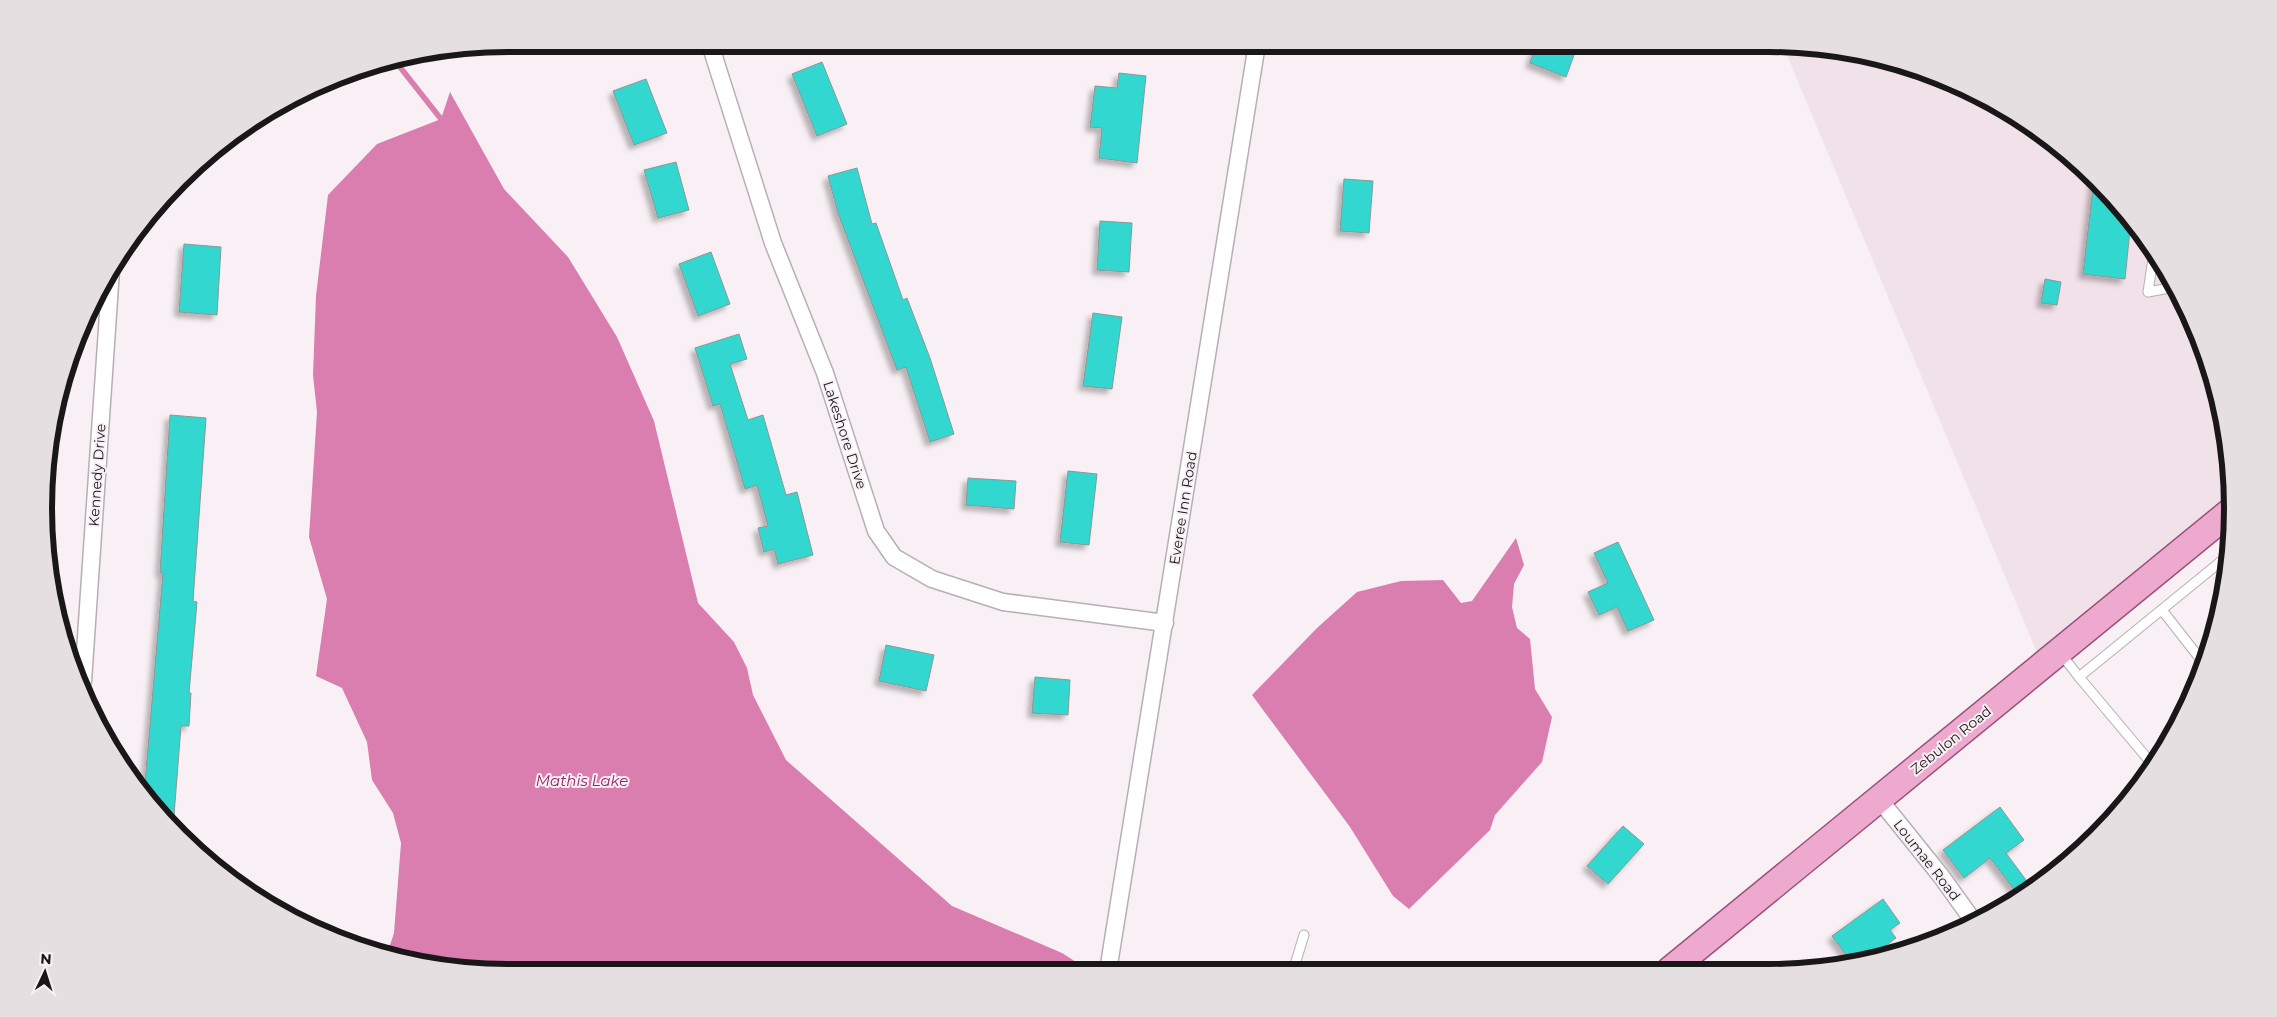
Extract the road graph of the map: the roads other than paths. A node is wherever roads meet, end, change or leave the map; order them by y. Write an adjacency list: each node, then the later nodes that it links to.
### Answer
1 (713, 52): 9 (street, Lakeshore Drive)
2 (1256, 52): 9 (street, Everee Inn Road)
3 (2152, 263): 5 (lane)
4 (110, 288): 12 (street, Kennedy Drive)
5 (2167, 288)
6 (2224, 517): 10 (main road, Zebulon Road)
7 (2220, 562): 8 (lane)
8 (2162, 610): 11 (lane); 13 (lane)
9 (1165, 623): 18 (street, Everee Inn Road)
10 (2059, 652): 13 (lane); 15 (main road, Zebulon Road)
11 (2199, 657)
12 (84, 673)
13 (2079, 676): 14 (lane)
14 (2149, 760)
15 (1879, 799): 16 (street, Loumae Road); 20 (main road, Zebulon Road)
16 (1970, 917)
17 (1304, 935): 19 (lane)
18 (1109, 964)
19 (1295, 964)
20 (1677, 964)

